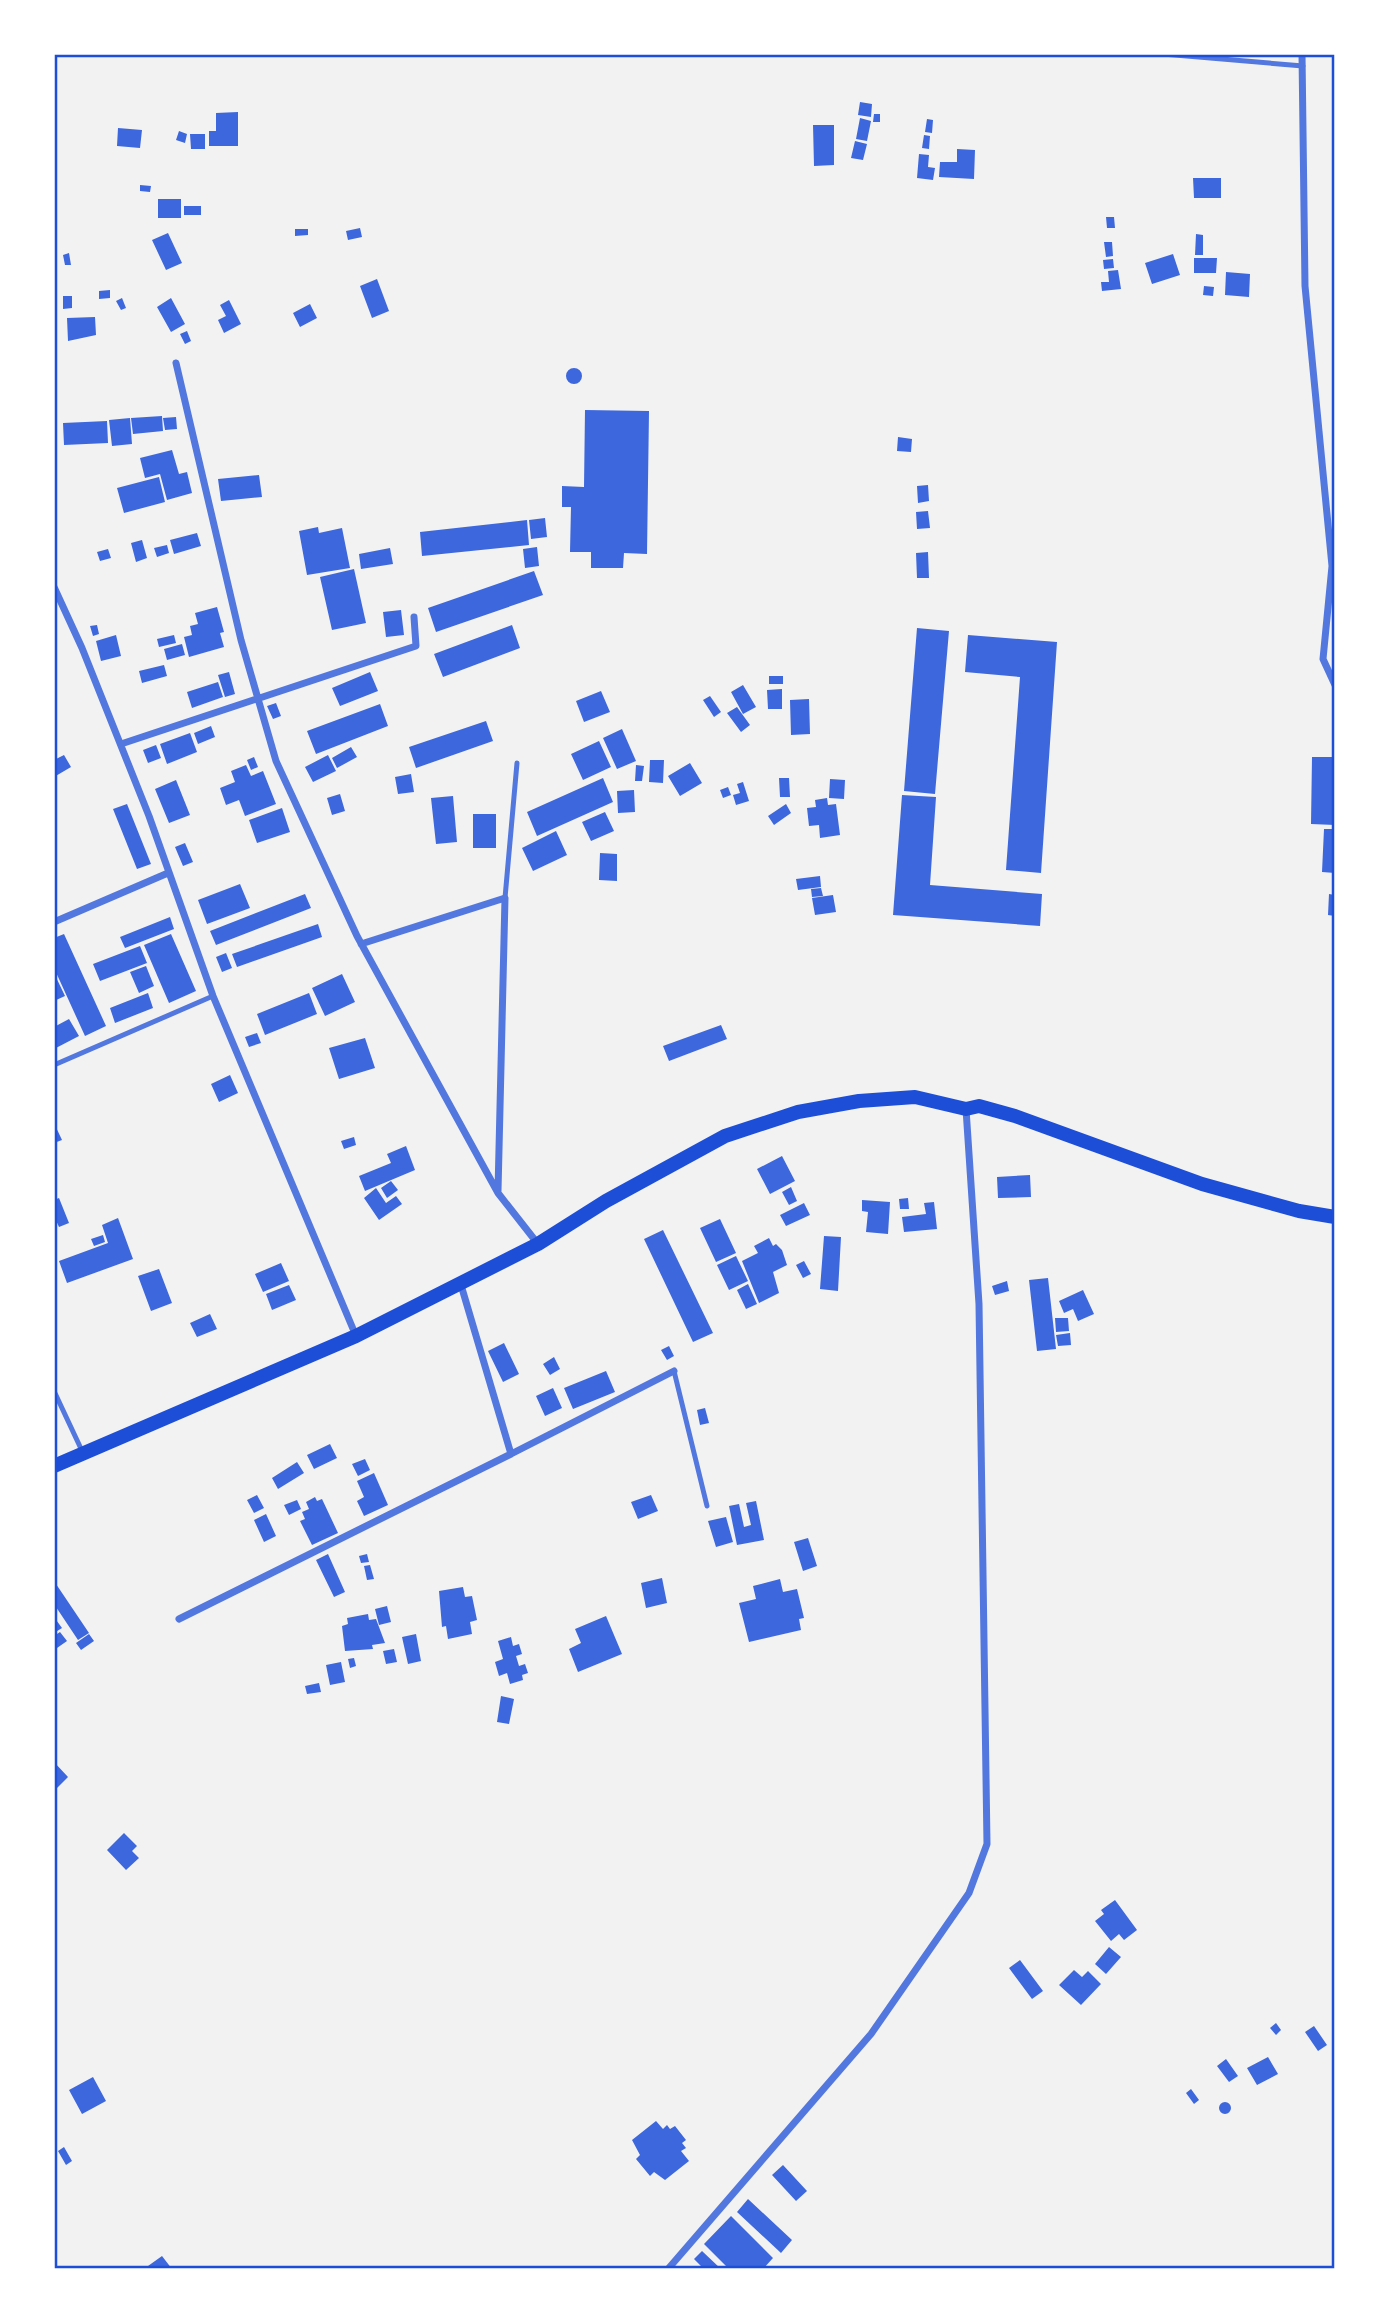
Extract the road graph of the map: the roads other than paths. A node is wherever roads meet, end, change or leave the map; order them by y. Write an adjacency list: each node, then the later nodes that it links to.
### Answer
1 (1163, 54): 3 (lane)
2 (1302, 54): 3 (street)
3 (1303, 66): 7 (street)
4 (176, 363): 8 (street)
5 (55, 590): 9 (street)
6 (414, 617): 8 (street)
7 (1335, 685)
8 (257, 699): 9 (street); 14 (street)
9 (121, 744): 11 (street)
10 (517, 762): 12 (lane)
11 (168, 873): 13 (street); 15 (street)
12 (505, 898): 14 (street); 18 (street)
13 (54, 922)
14 (361, 944): 18 (street)
15 (212, 996): 16 (lane); 22 (street)
16 (54, 1065)
17 (966, 1109): 19 (main road); 20 (main road); 30 (street)
18 (498, 1193): 20 (street)
19 (1335, 1217)
20 (537, 1244): 21 (main road)
21 (461, 1285): 22 (main road); 26 (street)
22 (356, 1336): 25 (main road)
23 (674, 1371): 26 (street); 28 (lane)
24 (54, 1391): 25 (lane)
25 (83, 1453): 27 (main road)
26 (511, 1454): 29 (street)
27 (54, 1466)
28 (707, 1506)
29 (179, 1619)
30 (668, 2269)

